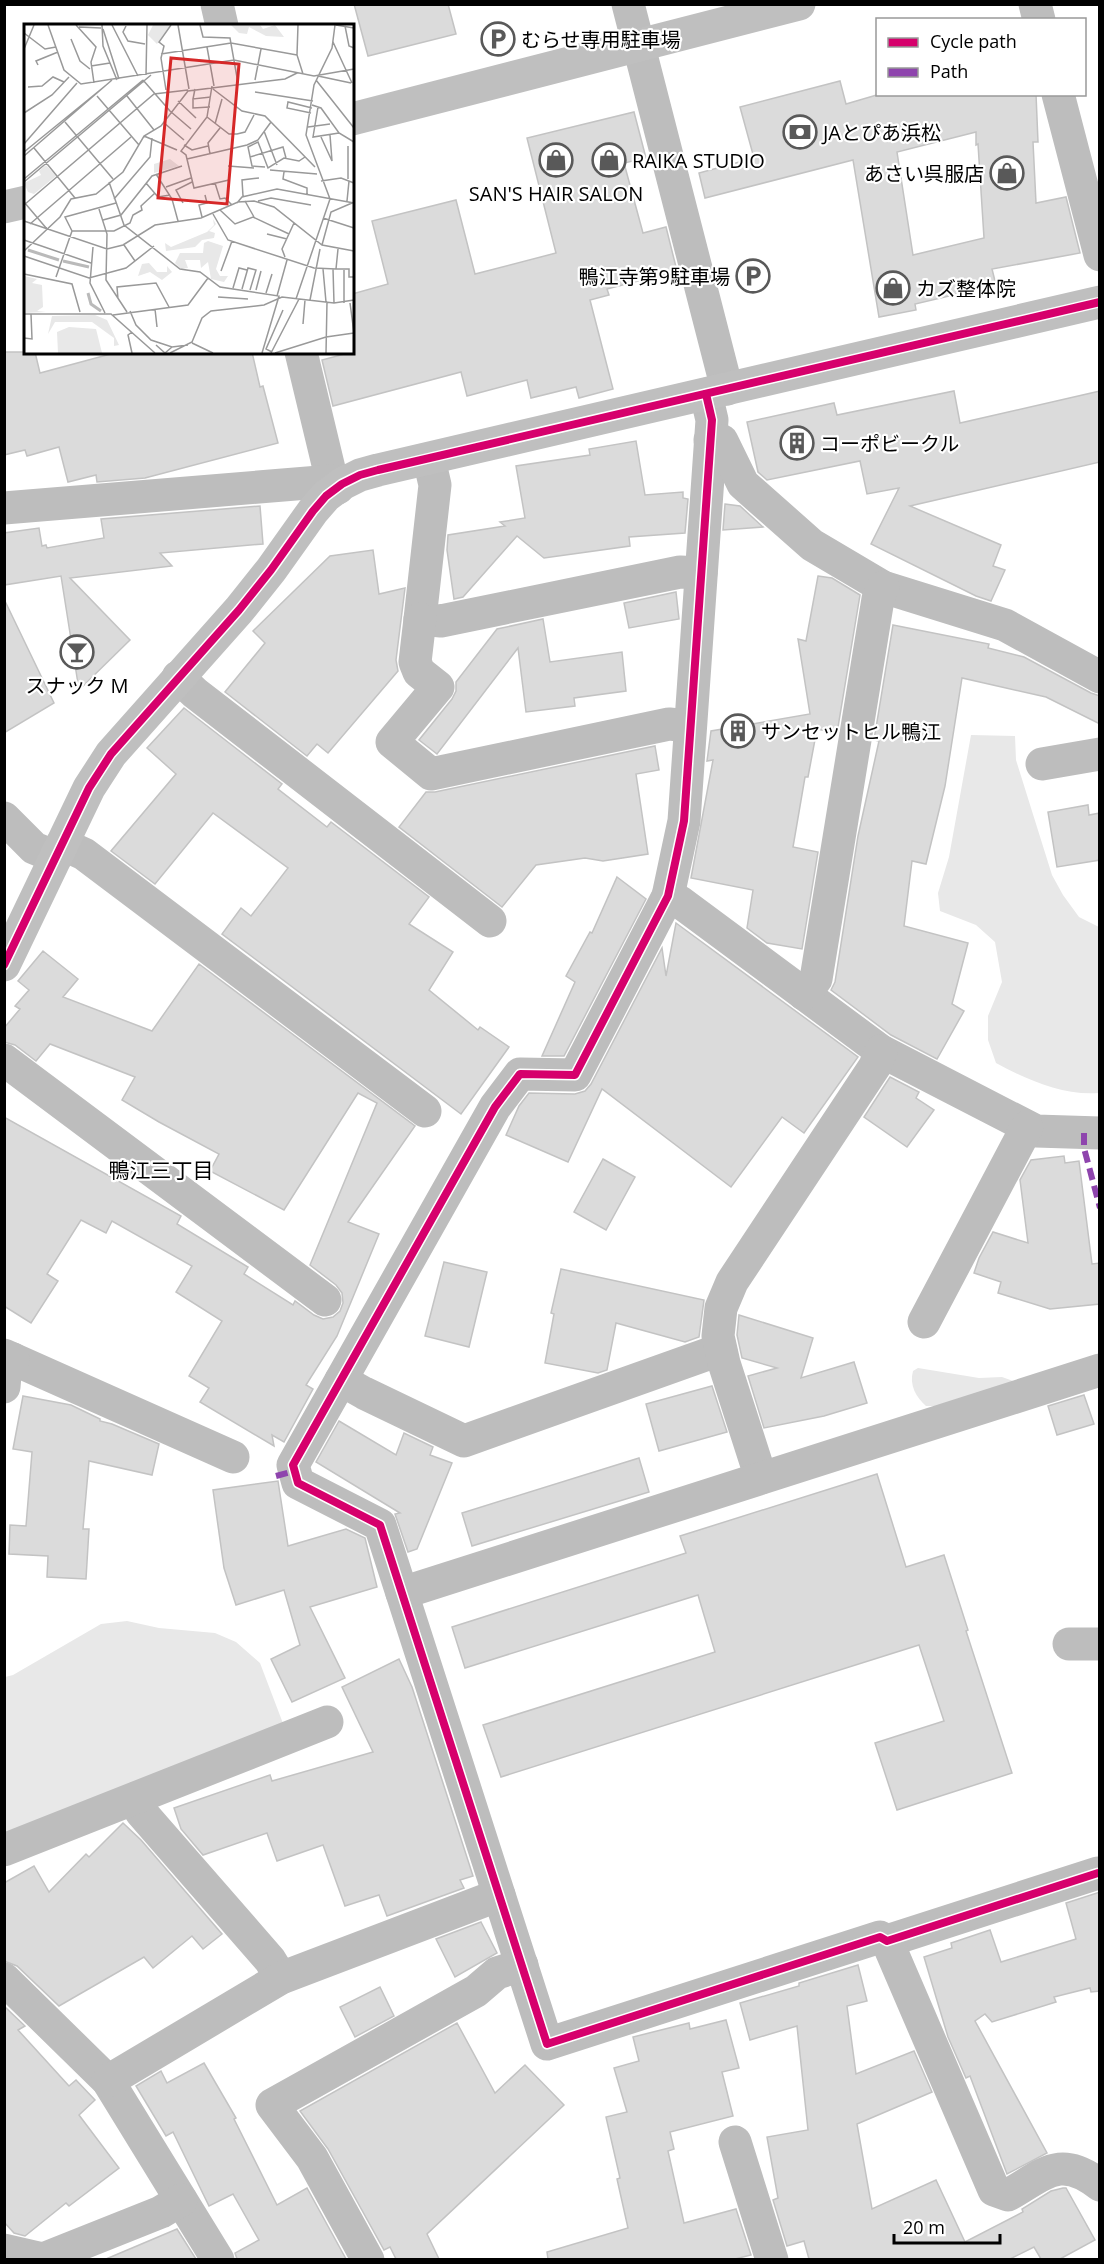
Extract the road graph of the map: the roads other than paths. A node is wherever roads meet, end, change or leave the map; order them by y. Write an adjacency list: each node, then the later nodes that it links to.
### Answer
1 (217, 4): 4 (street)
2 (628, 4): 5 (street)
3 (799, 4): 5 (street)
4 (222, 24)
5 (638, 46): 7 (street); 13 (street)
6 (1059, 96): 10 (street)
7 (354, 118)
8 (24, 202): 9 (street)
9 (4, 207)
10 (1100, 255)
11 (1100, 302): 13 (street)
12 (302, 354): 16 (street)
13 (716, 392): 14 (street); 15 (street)
14 (710, 440): 18 (street); 19 (street)
15 (429, 459): 16 (street); 20 (street)
16 (335, 484): 17 (street); 21 (street)
17 (4, 508)
18 (701, 573): 20 (street); 23 (street)
19 (883, 587): 22 (street); 31 (street)
20 (420, 619): 23 (street)
21 (178, 677): 27 (street); 29 (street)
22 (1100, 677)
23 (690, 726): 28 (street)
24 (1100, 754): 25 (street)
25 (1042, 764)
26 (4, 818): 27 (street)
27 (59, 851): 30 (street); 34 (street)
28 (668, 896): 31 (street); 42 (street)
29 (490, 921)
30 (4, 965)
31 (804, 994): 32 (street)
32 (881, 1052): 35 (street); 39 (street)
33 (4, 1060): 37 (street)
34 (425, 1111)
35 (1026, 1127): 36 (street); 38 (street)
36 (1100, 1133)
37 (325, 1300)
38 (924, 1322)
39 (721, 1352): 42 (street); 44 (street)
40 (7, 1367): 43 (street)
41 (1100, 1370): 44 (street)
42 (341, 1380): 45 (street)
43 (233, 1457)
44 (761, 1478): 45 (street)
45 (402, 1593): 50 (street)
46 (327, 1722): 47 (street)
47 (136, 1798): 48 (street); 53 (street)
48 (4, 1850)
49 (1098, 1873): 51 (street)
50 (499, 1895): 52 (street); 53 (street)
51 (887, 1941): 52 (street); 57 (street)
52 (522, 1965): 61 (street)
53 (281, 1978): 55 (street)
54 (4, 1979): 55 (street)
55 (108, 2081): 58 (street)
56 (735, 2142): 62 (street)
57 (1100, 2185)
58 (182, 2200): 59 (street); 60 (street)
59 (4, 2250)
60 (218, 2259)
61 (368, 2259)
62 (772, 2259)

